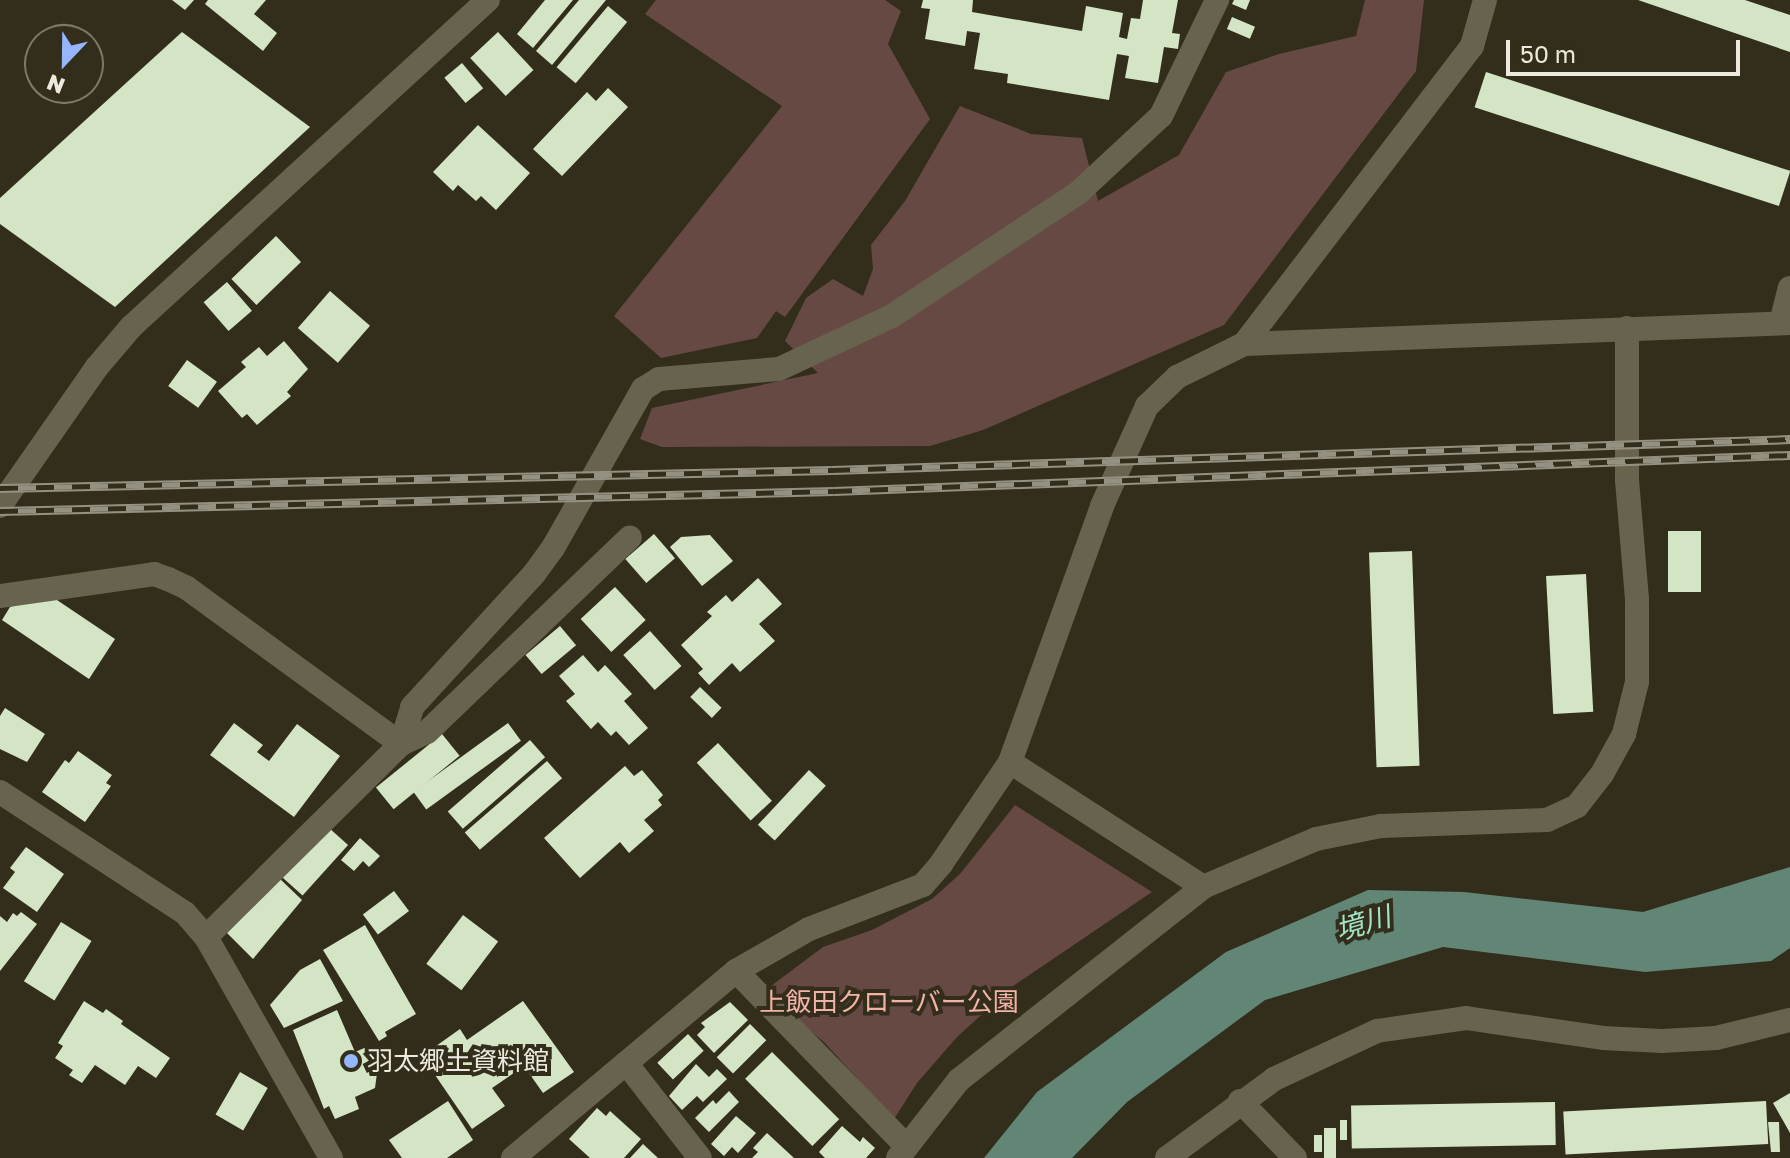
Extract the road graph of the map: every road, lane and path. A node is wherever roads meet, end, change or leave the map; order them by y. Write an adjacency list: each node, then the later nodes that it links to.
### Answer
1 (488, 0): 8 (street)
2 (1217, 0): 11 (street)
3 (1485, 0): 7 (street)
4 (1790, 288): 5 (street)
5 (1786, 323): 6 (street)
6 (1627, 328): 7 (street); 14 (street)
7 (1244, 344): 12 (street)
8 (0, 506)
9 (630, 537): 11 (street)
10 (0, 596): 11 (street)
11 (401, 744): 15 (street)
12 (1010, 762): 14 (street); 16 (street)
13 (0, 792): 15 (street)
14 (1203, 887): 20 (street)
15 (206, 937): 21 (street)
16 (736, 971): 18 (street); 20 (street)
17 (1790, 1020): 19 (street)
18 (626, 1063): 22 (street); 23 (street)
19 (1240, 1101): 24 (street); 25 (street)
20 (903, 1152)
21 (331, 1158)
22 (513, 1158)
23 (700, 1158)
24 (1167, 1158)
25 (1295, 1158)

